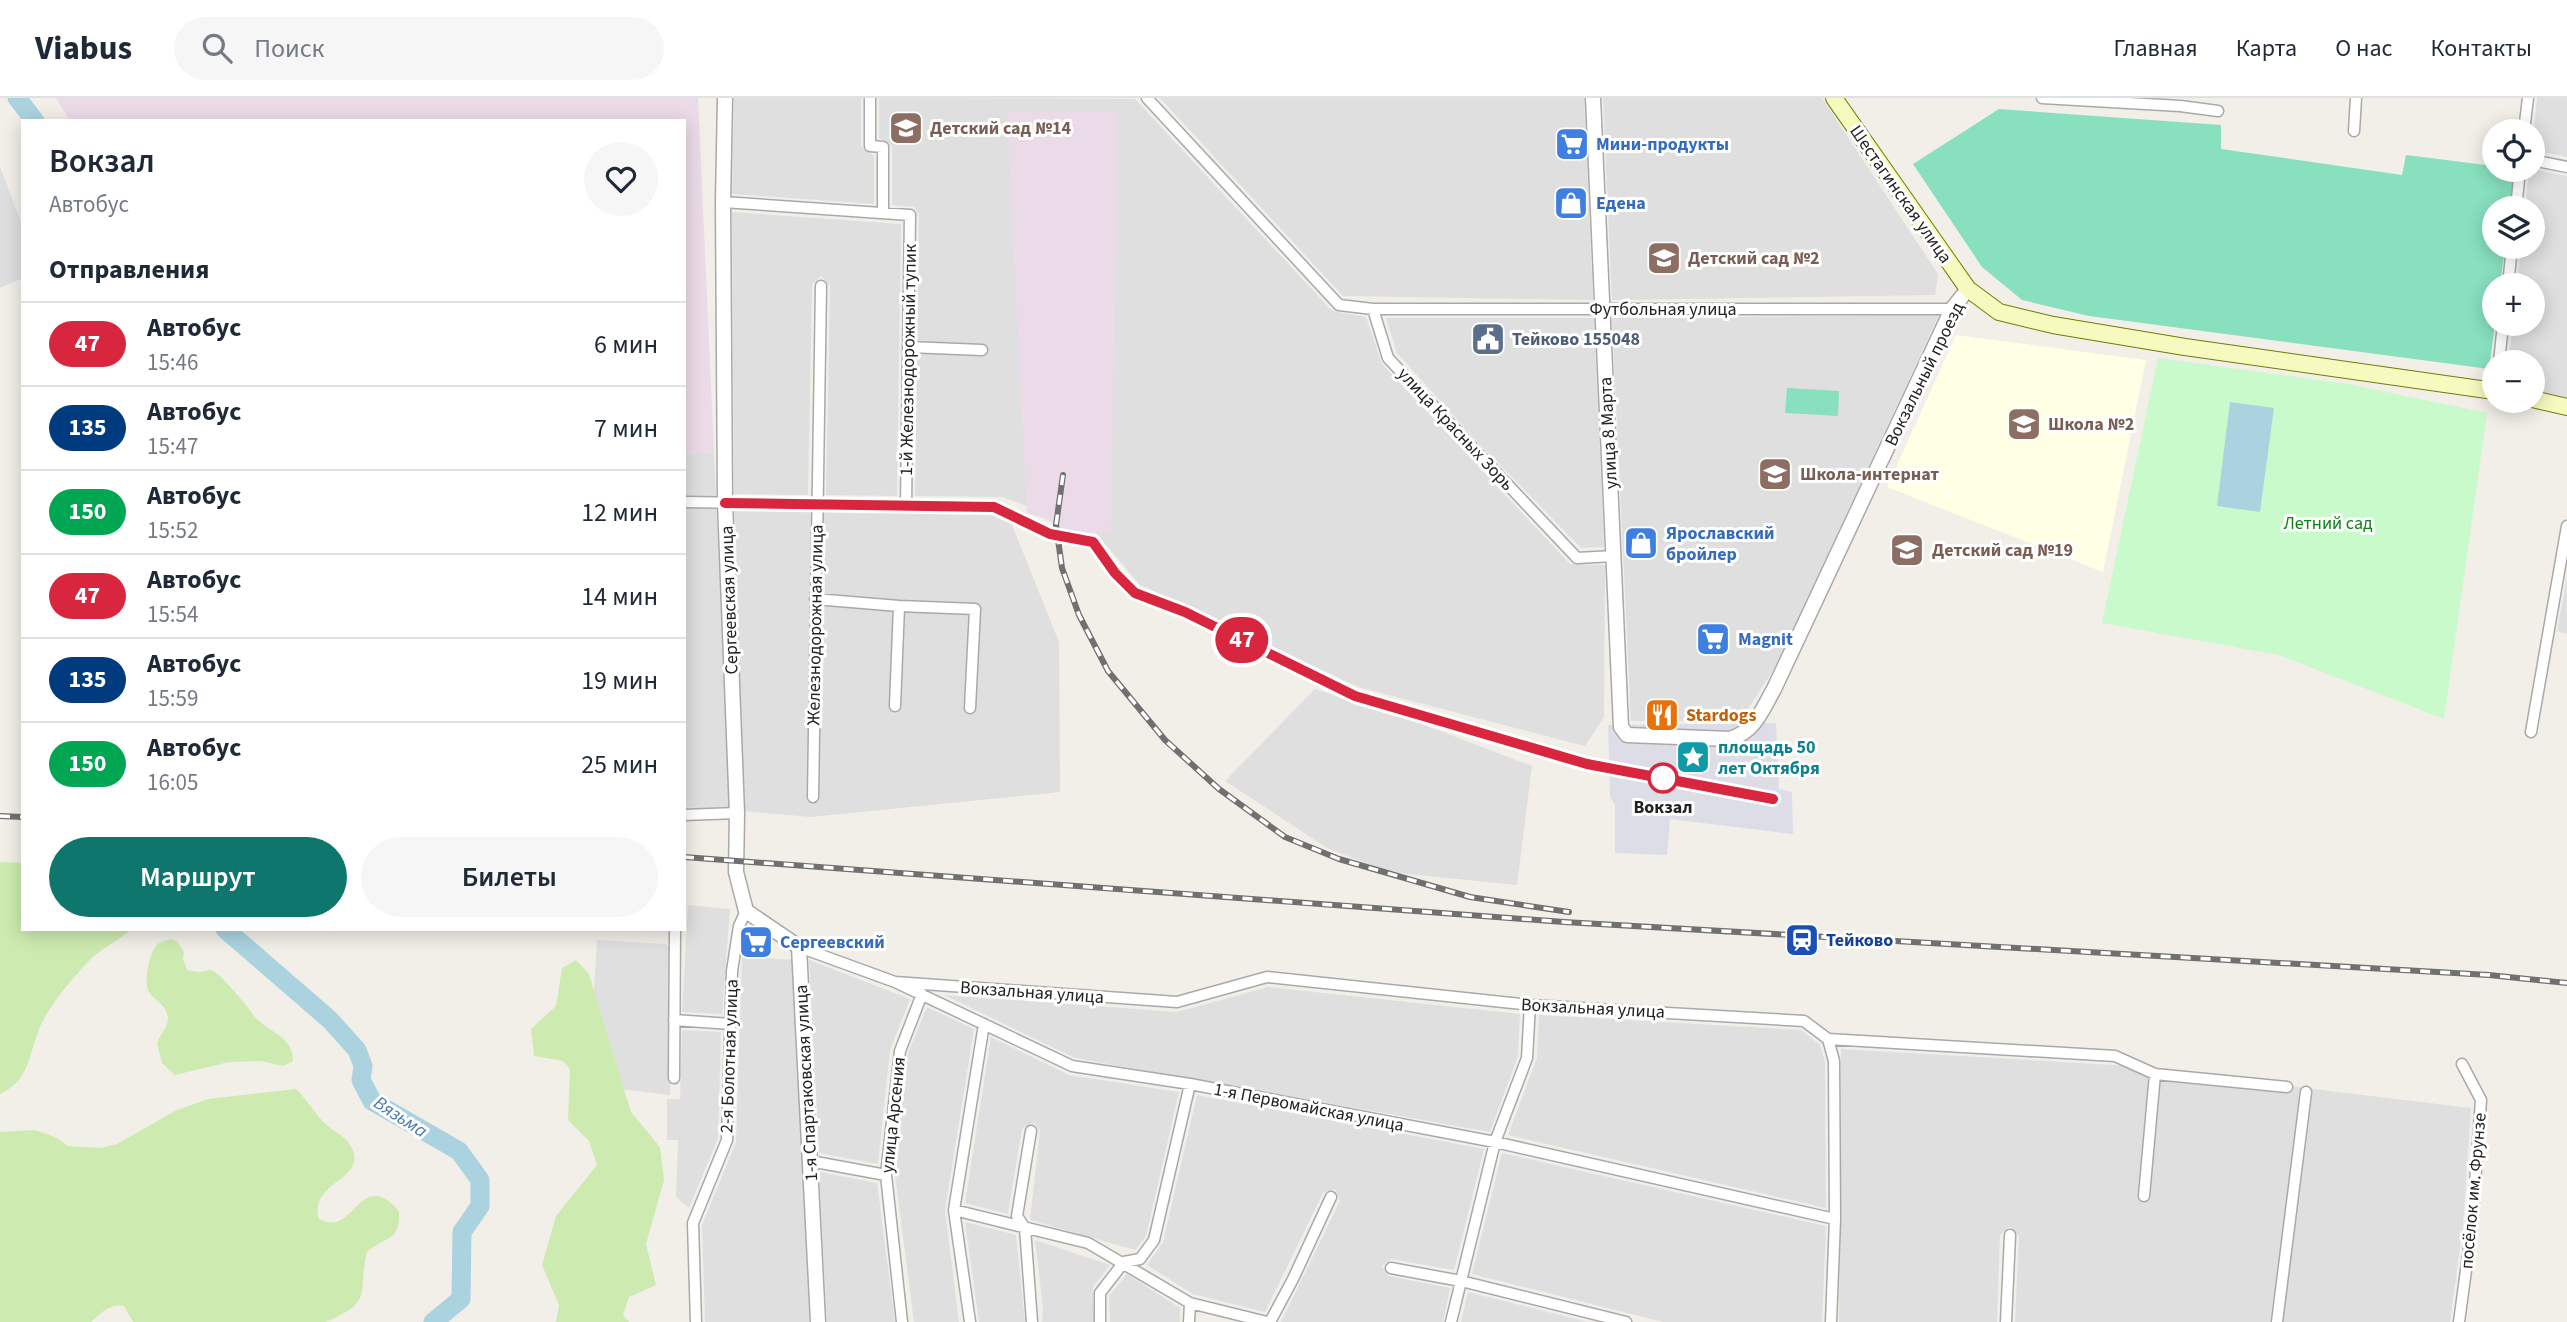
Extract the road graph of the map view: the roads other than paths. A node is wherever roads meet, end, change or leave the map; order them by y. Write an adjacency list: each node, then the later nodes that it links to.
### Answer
1 (725, 98): 16 (street, Сергеевская улица)
2 (870, 98): 17 (street)
3 (1147, 98): 20 (street)
4 (1593, 98): 21 (street, улица 8 Марта)
5 (1833, 98): 19 (main road, Шестагинская улица)
6 (2042, 98): 9 (street)
7 (2356, 98): 13 (street)
8 (2528, 98): 12 (street)
9 (2057, 99): 10 (street)
10 (2180, 102): 11 (street)
11 (2218, 111)
12 (2525, 119)
13 (2354, 131)
14 (2545, 163): 15 (street)
15 (2567, 167)
16 (723, 202): 17 (street); 29 (street, Сергеевская улица)
17 (883, 214): 23 (street, 1-й Железнодорожный тупик)
18 (821, 286): 30 (street, Железнодорожная улица)
19 (1968, 289): 22 (street, Вокзальный проезд); 25 (main road, Шестагинская улица)
20 (1373, 309): 21 (street, Футбольная улица); 33 (street, улица Красных Зорь)
21 (1603, 309): 22 (street, Футбольная улица); 33 (street, улица 8 Марта)
22 (1952, 309): 38 (street, Вокзальный проезд)
23 (908, 347): 24 (street); 31 (street, 1-й Железнодорожный тупик)
24 (982, 350)
25 (2482, 389)
26 (2545, 402): 27 (main road)
27 (2567, 407)
28 (686, 502): 29 (street)
29 (725, 503): 30 (street); 42 (street, Сергеевская улица)
30 (817, 504): 31 (street); 34 (street, Железнодорожная улица)
31 (906, 505): 41 (street)
32 (2567, 526): 39 (street)
33 (1614, 555): 38 (street, улица 8 Марта)
34 (815, 599): 35 (street); 40 (street, Железнодорожная улица)
35 (898, 606): 36 (street); 37 (street)
36 (895, 706)
37 (970, 708)
38 (1621, 726)
39 (2531, 732)
40 (813, 797)
41 (1773, 799)
42 (737, 813): 43 (street); 44 (street, Сергеевская улица)
43 (686, 815)
44 (746, 911): 46 (street); 51 (street, 2-я Болотная улица)
45 (675, 931): 50 (street)
46 (799, 947): 47 (street, 1-я Первомайская улица); 62 (street, 1-я Спартаковская улица)
47 (895, 982): 48 (street, 1-я Первомайская улица); 49 (street, Вокзальная улица)
48 (922, 994): 52 (street, 1-я Первомайская улица); 63 (street, улица Арсения)
49 (1530, 1005): 53 (street, Вокзальная улица); 61 (street)
50 (674, 1020): 51 (street); 56 (street)
51 (731, 1024): 74 (street, 2-я Болотная улица)
52 (984, 1024): 57 (street, 1-я Первомайская улица); 66 (street)
53 (1828, 1039): 55 (street, Вокзальная улица); 67 (street)
54 (2462, 1064): 87 (street, посёлок им. Фрунзе)
55 (2155, 1074): 58 (street, Вокзальная улица); 64 (street)
56 (674, 1078)
57 (1190, 1084): 61 (street, 1-я Первомайская улица); 70 (street)
58 (2287, 1087)
59 (2306, 1092): 86 (street)
60 (1031, 1131): 68 (street)
61 (1495, 1142): 67 (street, 1-я Первомайская улица); 72 (street)
62 (810, 1161): 63 (street); 75 (street, 1-я Спартаковская улица)
63 (886, 1175): 76 (street, улица Арсения)
64 (2144, 1196)
65 (1332, 1197): 81 (street)
66 (954, 1210): 68 (street); 77 (street)
67 (1835, 1219): 84 (street)
68 (1025, 1228): 70 (street); 78 (street)
69 (2010, 1235): 85 (street)
70 (1125, 1262): 73 (street); 79 (street)
71 (1391, 1268): 72 (street)
72 (1461, 1280): 82 (street); 83 (street)
73 (1189, 1303): 80 (street); 81 (street)
74 (696, 1322)
75 (818, 1322)
76 (902, 1322)
77 (970, 1322)
78 (1032, 1322)
79 (1100, 1322)
80 (1189, 1322)
81 (1268, 1322)
82 (1451, 1322)
83 (1626, 1322)
84 (1831, 1322)
85 (2006, 1322)
86 (2277, 1322)
87 (2459, 1322)

